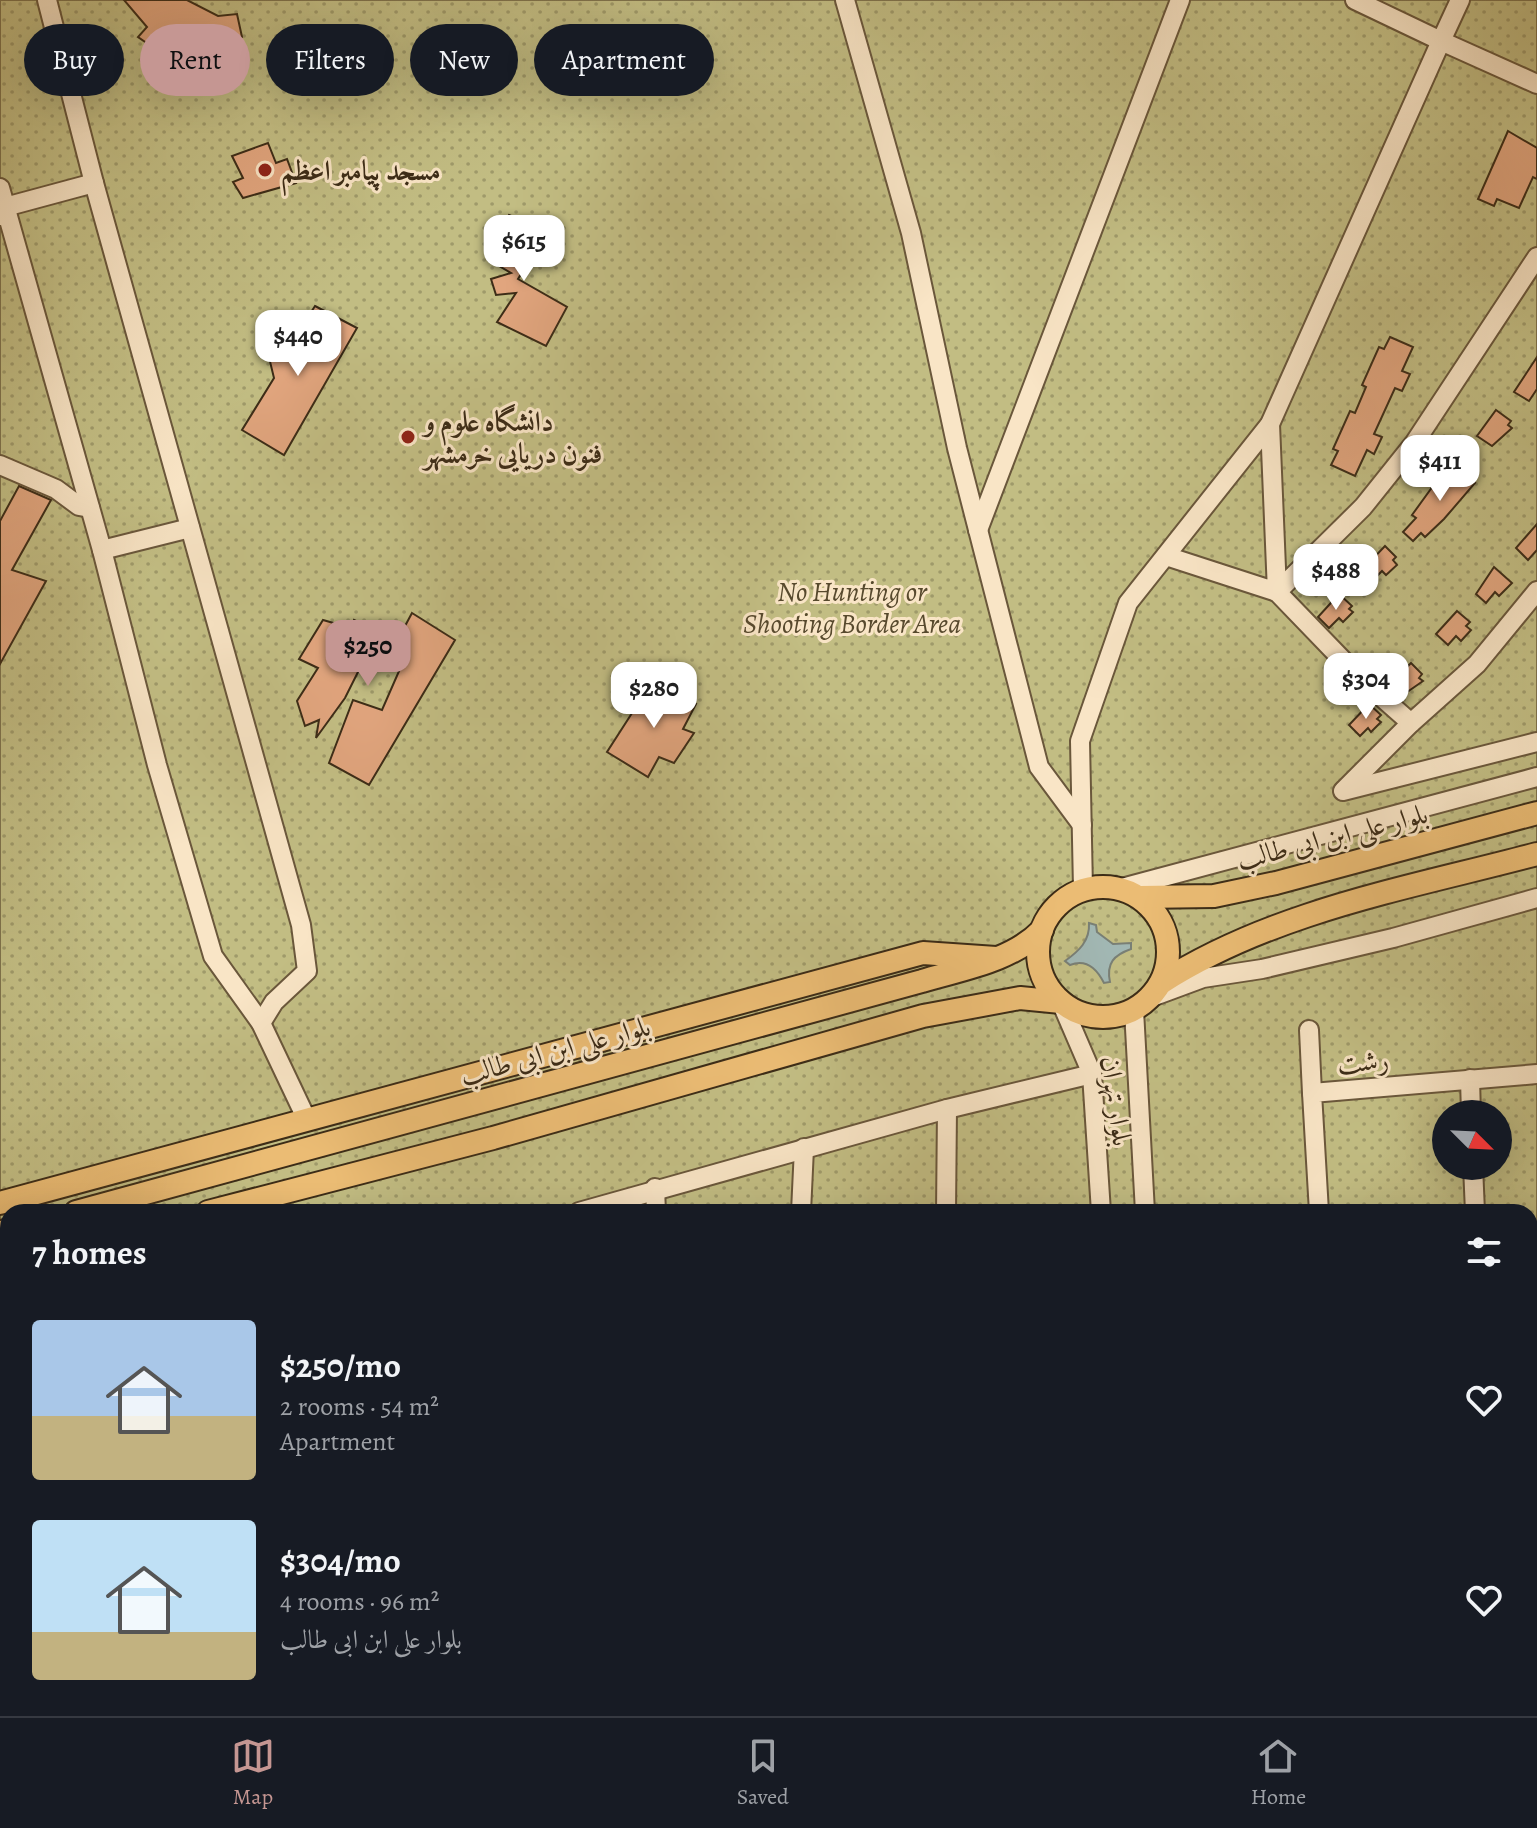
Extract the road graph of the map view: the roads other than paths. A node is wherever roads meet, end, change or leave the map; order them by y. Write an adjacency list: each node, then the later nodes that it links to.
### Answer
1 (47, 0): 8 (street)
2 (845, 0): 16 (street)
3 (1180, 0): 16 (street)
4 (1355, 0): 6 (street)
5 (1460, 0): 6 (street)
6 (1441, 41): 7 (street); 12 (street)
7 (1537, 84)
8 (94, 183): 10 (street); 15 (street)
9 (0, 188): 10 (street)
10 (3, 211): 14 (street)
11 (1537, 257): 20 (street)
12 (1270, 424): 18 (street); 20 (street)
13 (0, 465): 14 (street)
14 (90, 508): 17 (street)
15 (190, 528): 17 (street); 34 (street)
16 (978, 530): 25 (street)
17 (102, 550): 34 (street)
18 (1166, 556): 20 (street); 25 (street)
19 (1537, 591): 21 (street)
20 (1277, 592): 21 (street)
21 (1411, 723): 22 (street)
22 (1537, 742)
23 (1537, 777): 28 (street)
24 (1537, 813): 28 (main road, بلوار علی ابن ابی طالب)
25 (1082, 825): 27 (street)
26 (1537, 854): 32 (main road)
27 (1083, 889): 28 (main road); 30 (main road)
28 (1131, 893): 32 (main road)
29 (1537, 898): 32 (street)
30 (1042, 930): 31 (main road, بلوار علی ابن ابی طالب); 33 (main road)
31 (996, 958): 42 (main road); 47 (main road, بلوار علی ابن ابی طالب)
32 (1148, 997): 33 (main road); 54 (street, بلوار تهران)
33 (1061, 1002): 36 (street, بلوار تهران); 48 (main road)
34 (261, 1023): 42 (street)
35 (1309, 1030): 39 (street)
36 (1092, 1074): 41 (street); 53 (street, بلوار تهران)
37 (1537, 1074): 38 (street, رشت)
38 (1470, 1079): 39 (street, رشت); 40 (street)
39 (1312, 1093): 55 (street, رشت)
40 (1471, 1100)
41 (947, 1109): 43 (street); 52 (street)
42 (307, 1120): 46 (main road)
43 (804, 1148): 45 (street); 51 (street)
44 (1474, 1180): 56 (street)
45 (655, 1188): 49 (street); 50 (street)
46 (0, 1203)
47 (105, 1204)
48 (239, 1204)
49 (604, 1204)
50 (656, 1204)
51 (801, 1204)
52 (946, 1204)
53 (1100, 1204)
54 (1145, 1204)
55 (1319, 1204)
56 (1475, 1204)

